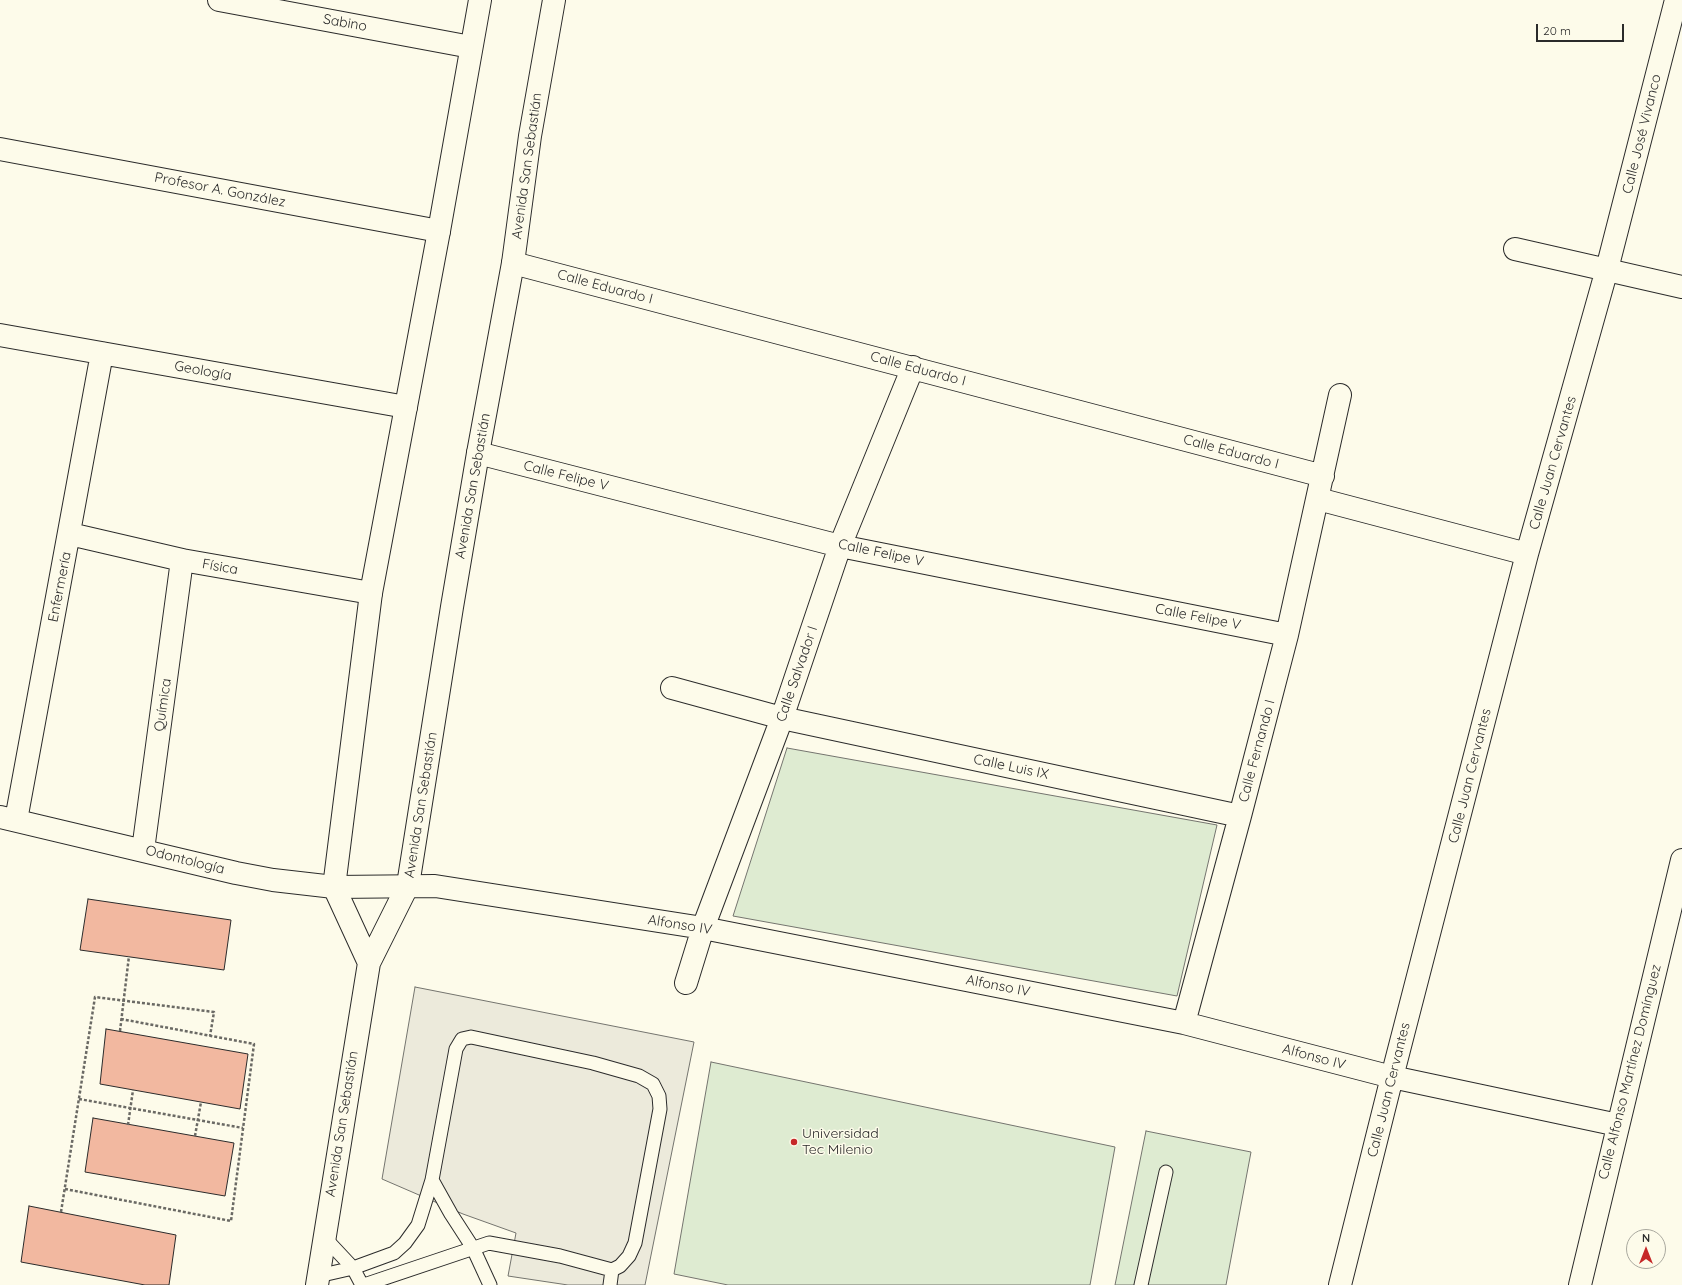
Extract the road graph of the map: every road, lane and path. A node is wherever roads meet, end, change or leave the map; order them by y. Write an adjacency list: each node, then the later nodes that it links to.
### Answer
1 (218, 0): 5 (street, Sabino)
2 (480, 0): 5 (street)
3 (554, 0): 9 (street, Avenida San Sebastián)
4 (1676, 0): 10 (street, Calle José Vivanco)
5 (471, 47): 7 (street)
6 (0, 148): 7 (street, Profesor A. González)
7 (439, 232): 16 (street)
8 (1515, 249): 10 (street)
9 (513, 263): 14 (street, Calle Eduardo I); 17 (street, Avenida San Sebastián)
10 (1607, 269): 11 (street); 22 (street, Calle Juan Cervantes)
11 (1682, 286)
12 (0, 335): 13 (street, Geología)
13 (102, 353): 16 (street, Geología); 20 (street, Enfermería)
14 (913, 367): 18 (street, Calle Eduardo I); 21 (street, Calle Salvador I)
15 (1340, 395): 18 (street, Calle Fernando I)
16 (406, 407): 24 (street)
17 (478, 453): 21 (street, Calle Felipe V); 32 (street, Avenida San Sebastián)
18 (1323, 476): 19 (street, Calle Fernando I)
19 (1318, 499): 22 (street); 25 (street, Calle Fernando I)
20 (70, 534): 23 (street, Física); 29 (street, Enfermería)
21 (840, 546): 25 (street, Calle Felipe V); 27 (street, Calle Salvador I)
22 (1527, 554): 44 (street, Calle Juan Cervantes)
23 (182, 560): 24 (street, Física); 30 (street, Química)
24 (371, 593): 33 (street)
25 (1287, 635): 28 (street, Calle Fernando I)
26 (672, 688): 27 (street, Calle Luis IX)
27 (782, 718): 28 (street, Calle Luis IX); 35 (street, Calle Salvador I)
28 (1240, 816): 41 (street, Calle Fernando I)
29 (8, 818): 30 (street, Odontología)
30 (143, 850): 33 (street, Odontología)
31 (1682, 860): 51 (street, Calle Alfonso Martínez Domínguez)
32 (408, 885): 34 (street, Alfonso IV); 35 (street, Alfonso IV); 37 (street, Avenida San Sebastián)
33 (334, 887): 34 (street, Odontología); 37 (street)
34 (372, 887)
35 (703, 928): 38 (street, Calle Salvador I); 41 (street, Alfonso IV)
36 (129, 956): 39 (path)
37 (368, 963): 58 (street, Avenida San Sebastián)
38 (686, 983)
39 (124, 1001): 40 (path); 43 (path); 46 (path)
40 (122, 1020): 42 (path); 43 (path)
41 (1184, 1023): 44 (street, Alfonso IV)
42 (120, 1031)
43 (210, 1036): 52 (path)
44 (1392, 1077): 51 (street, Alfonso IV); 67 (street, Calle Juan Cervantes)
45 (133, 1090): 48 (path)
46 (79, 1099): 48 (path); 56 (path)
47 (201, 1102): 49 (path)
48 (130, 1109): 49 (path); 50 (path)
49 (198, 1121): 52 (path); 53 (path)
50 (128, 1124)
51 (1618, 1124): 68 (street, Calle Alfonso Martínez Domínguez)
52 (243, 1128): 56 (path)
53 (195, 1136)
54 (1166, 1172): 66 (lane)
55 (432, 1180): 59 (lane); 60 (lane); 61 (lane)
56 (65, 1189): 57 (path)
57 (61, 1212)
58 (324, 1237): 60 (lane); 62 (street, Avenida San Sebastián)
59 (473, 1248): 61 (lane); 63 (lane); 64 (lane)
60 (354, 1268): 62 (lane); 63 (lane)
61 (612, 1270): 65 (lane)
62 (318, 1280)
63 (363, 1285)
64 (490, 1285)
65 (610, 1285)
66 (1141, 1285)
67 (1340, 1285)
68 (1580, 1285)

